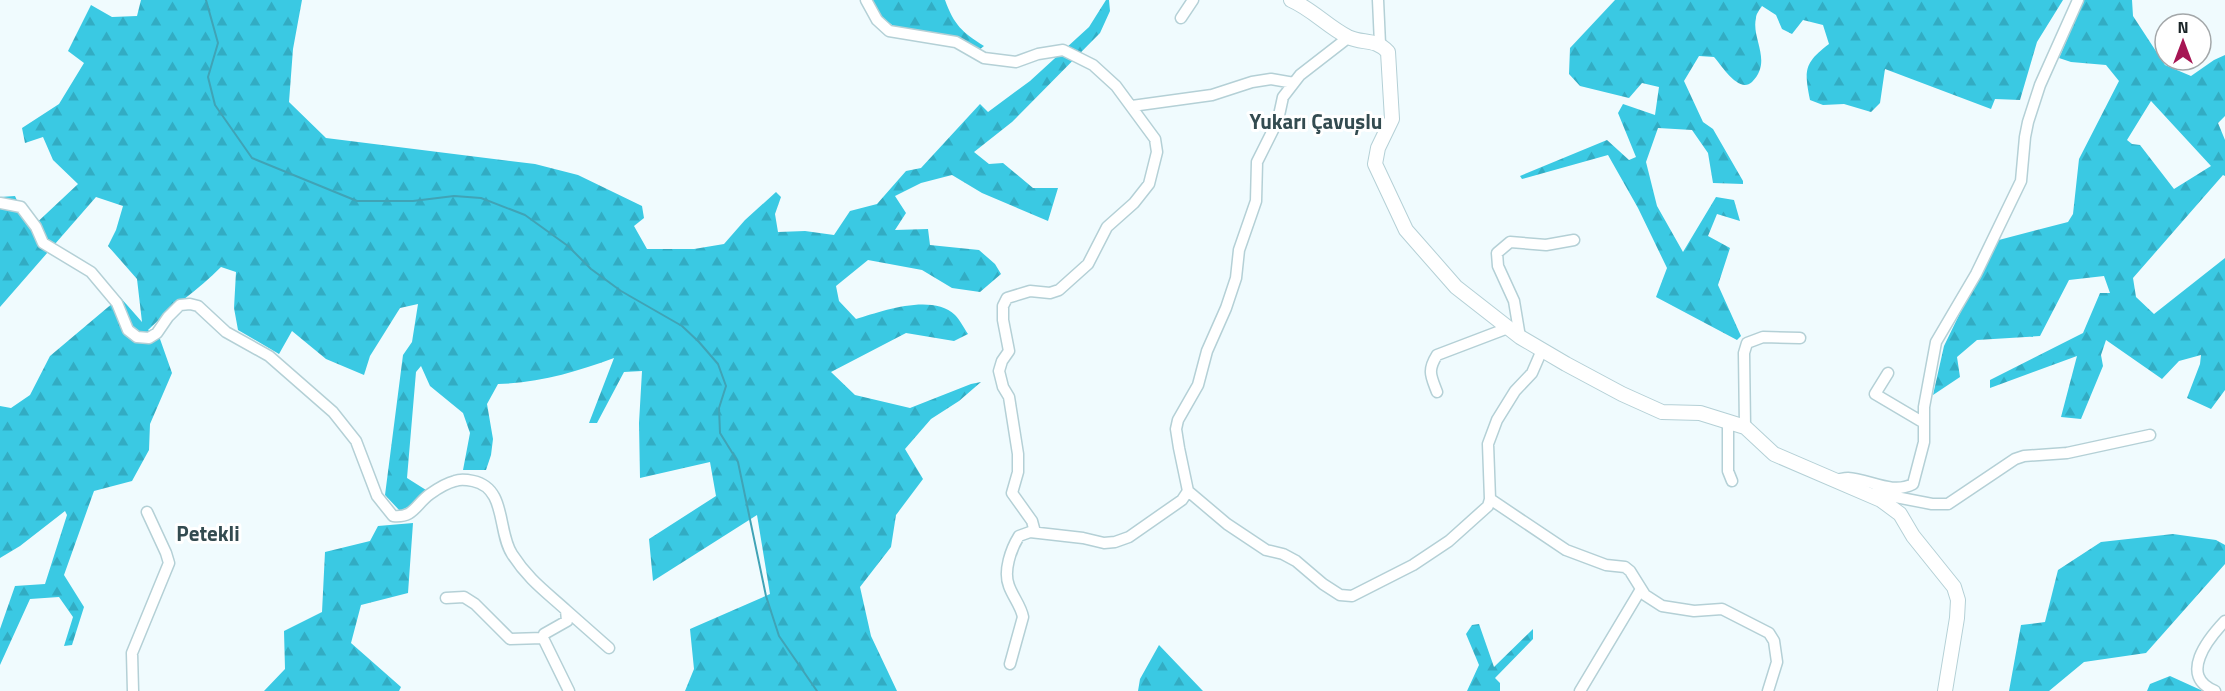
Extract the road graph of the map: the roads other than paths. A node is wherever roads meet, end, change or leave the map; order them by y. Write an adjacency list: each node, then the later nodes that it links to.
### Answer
1 (866, 0): 10 (street)
2 (1193, 0): 6 (street)
3 (1291, 0): 7 (street)
4 (1378, 0): 8 (street)
5 (2078, 0): 21 (street)
6 (1181, 18)
7 (1349, 37): 8 (street); 9 (street)
8 (1380, 44): 13 (street)
9 (1294, 83): 10 (street); 27 (street)
10 (1132, 106): 30 (street)
11 (0, 203): 33 (street)
12 (1574, 240): 13 (street)
13 (1514, 333): 15 (street); 17 (street)
14 (1800, 338): 22 (street)
15 (1542, 350): 20 (street); 28 (street)
16 (1888, 373): 19 (street)
17 (1437, 392)
18 (1898, 395): 19 (street)
19 (1897, 406): 21 (street)
20 (1728, 422): 22 (street); 25 (street)
21 (1924, 423): 24 (street)
22 (1745, 428): 24 (street)
23 (2150, 435): 26 (street)
24 (1833, 480): 26 (street)
25 (1732, 481)
26 (1857, 490): 42 (street)
27 (1188, 491): 28 (street); 30 (street)
28 (1490, 499): 31 (street)
29 (147, 512): 38 (street)
30 (1035, 532): 37 (street)
31 (1641, 589): 40 (street); 41 (street)
32 (446, 598): 35 (street)
33 (566, 610): 35 (street); 36 (street)
34 (2225, 621): 43 (street)
35 (543, 638): 39 (street)
36 (609, 648)
37 (1010, 664)
38 (133, 691)
39 (569, 691)
40 (1580, 691)
41 (1768, 691)
42 (1945, 691)
43 (2215, 691)

